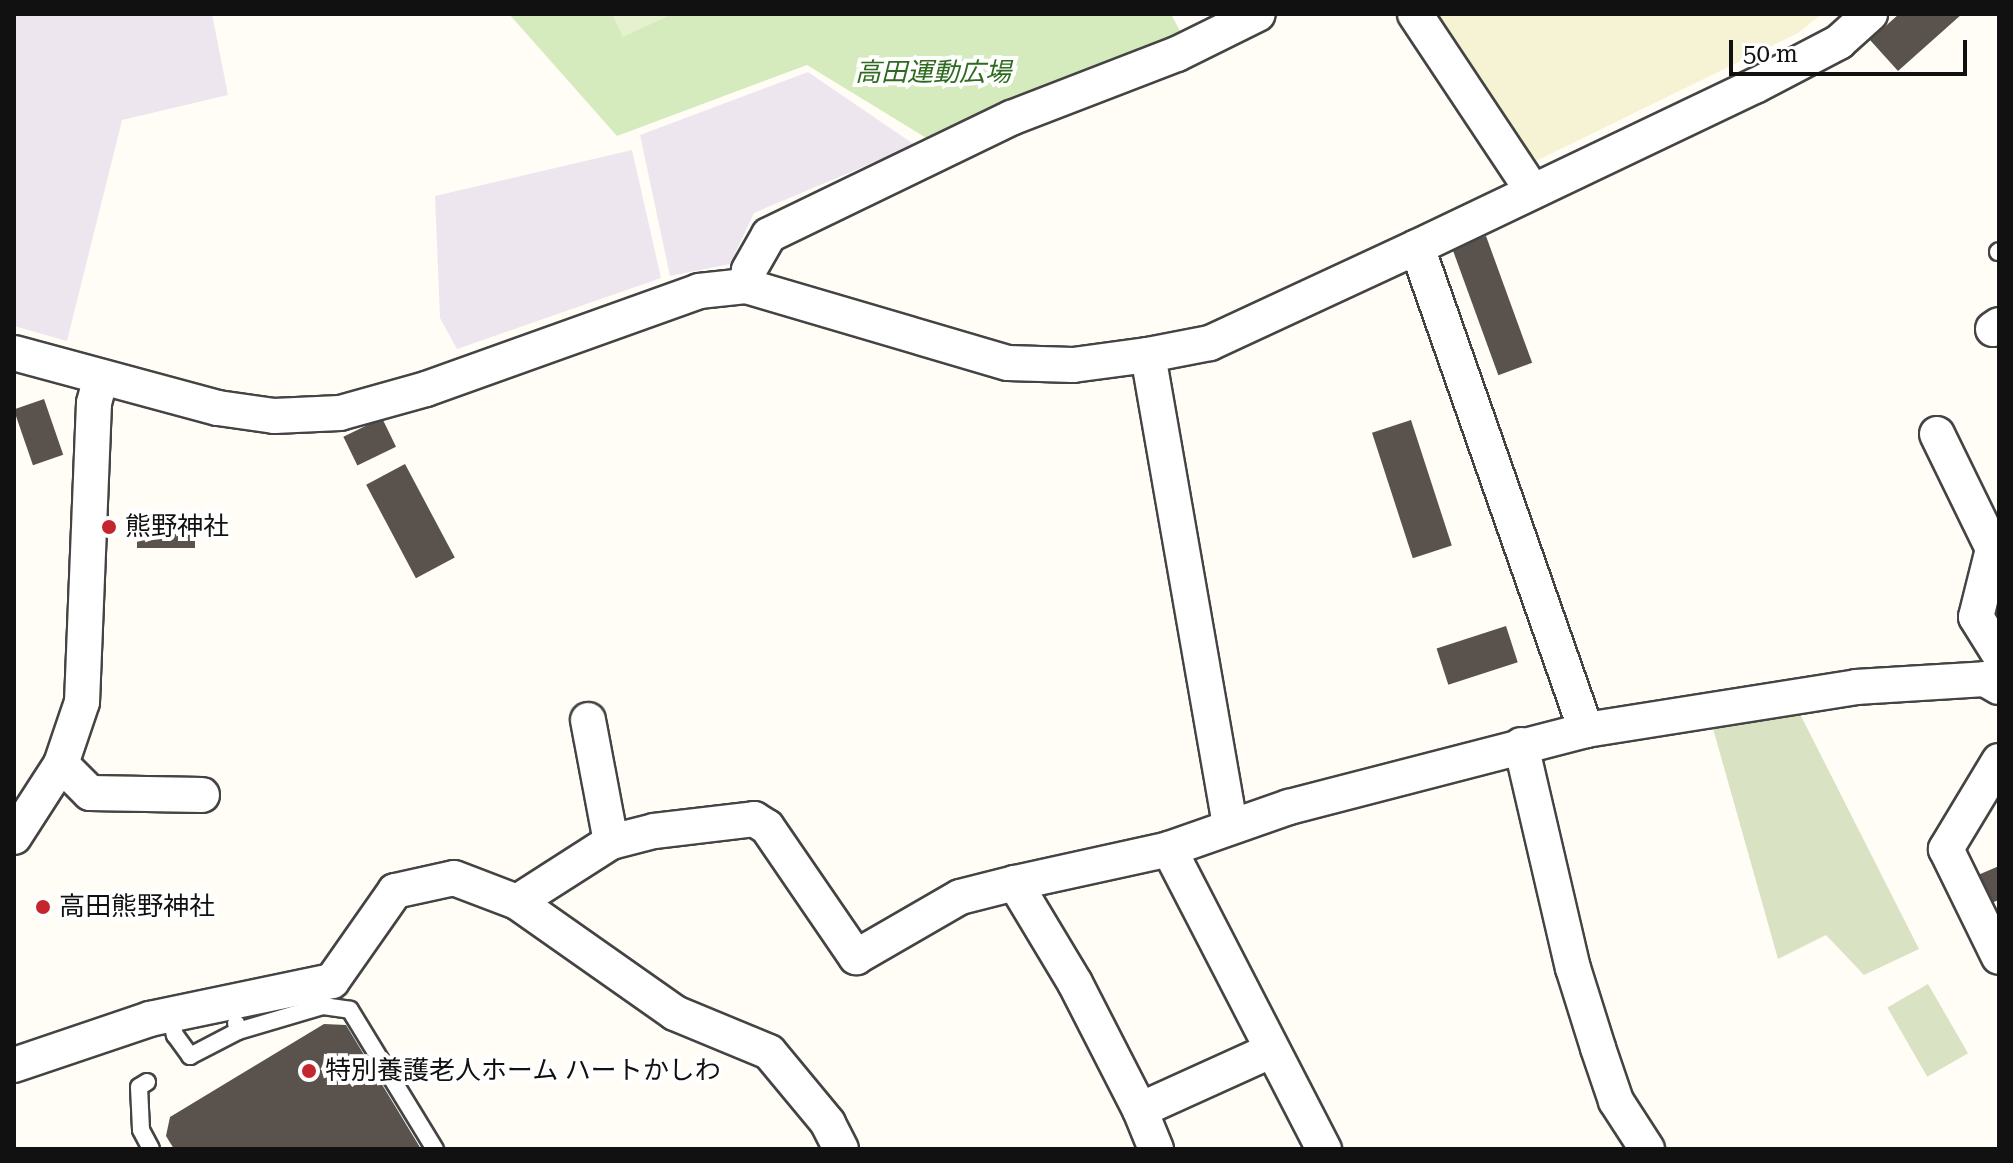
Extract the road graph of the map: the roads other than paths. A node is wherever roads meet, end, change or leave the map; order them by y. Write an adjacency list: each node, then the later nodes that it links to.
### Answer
1 (1258, 14): 6 (street)
2 (1415, 14): 4 (street)
3 (1870, 14): 4 (street)
4 (1532, 190): 5 (street)
5 (1417, 247): 8 (street); 14 (street)
6 (746, 286): 8 (street); 9 (street)
7 (14, 353): 9 (street)
8 (1148, 355): 19 (street)
9 (100, 380): 17 (street)
10 (1937, 434): 11 (street)
11 (1999, 654)
12 (1999, 687): 14 (street)
13 (588, 720): 21 (street)
14 (1586, 730): 15 (street)
15 (1521, 745): 19 (street); 37 (street)
16 (1999, 761): 25 (street)
17 (61, 764): 18 (street); 20 (street)
18 (202, 795)
19 (1230, 825): 22 (street)
20 (14, 837)
21 (611, 842): 23 (street); 24 (street)
22 (1169, 849): 23 (street); 28 (street)
23 (1015, 883): 31 (street)
24 (517, 902): 27 (street); 34 (street)
25 (1995, 937)
26 (170, 1014): 27 (street); 27 (lane); 29 (street)
27 (234, 1016): 33 (lane)
28 (1270, 1051): 31 (street); 36 (street)
29 (14, 1065)
30 (147, 1082): 32 (lane)
31 (1140, 1110): 35 (street)
32 (151, 1149)
33 (435, 1149)
34 (841, 1149)
35 (1156, 1149)
36 (1324, 1149)
37 (1647, 1149)

